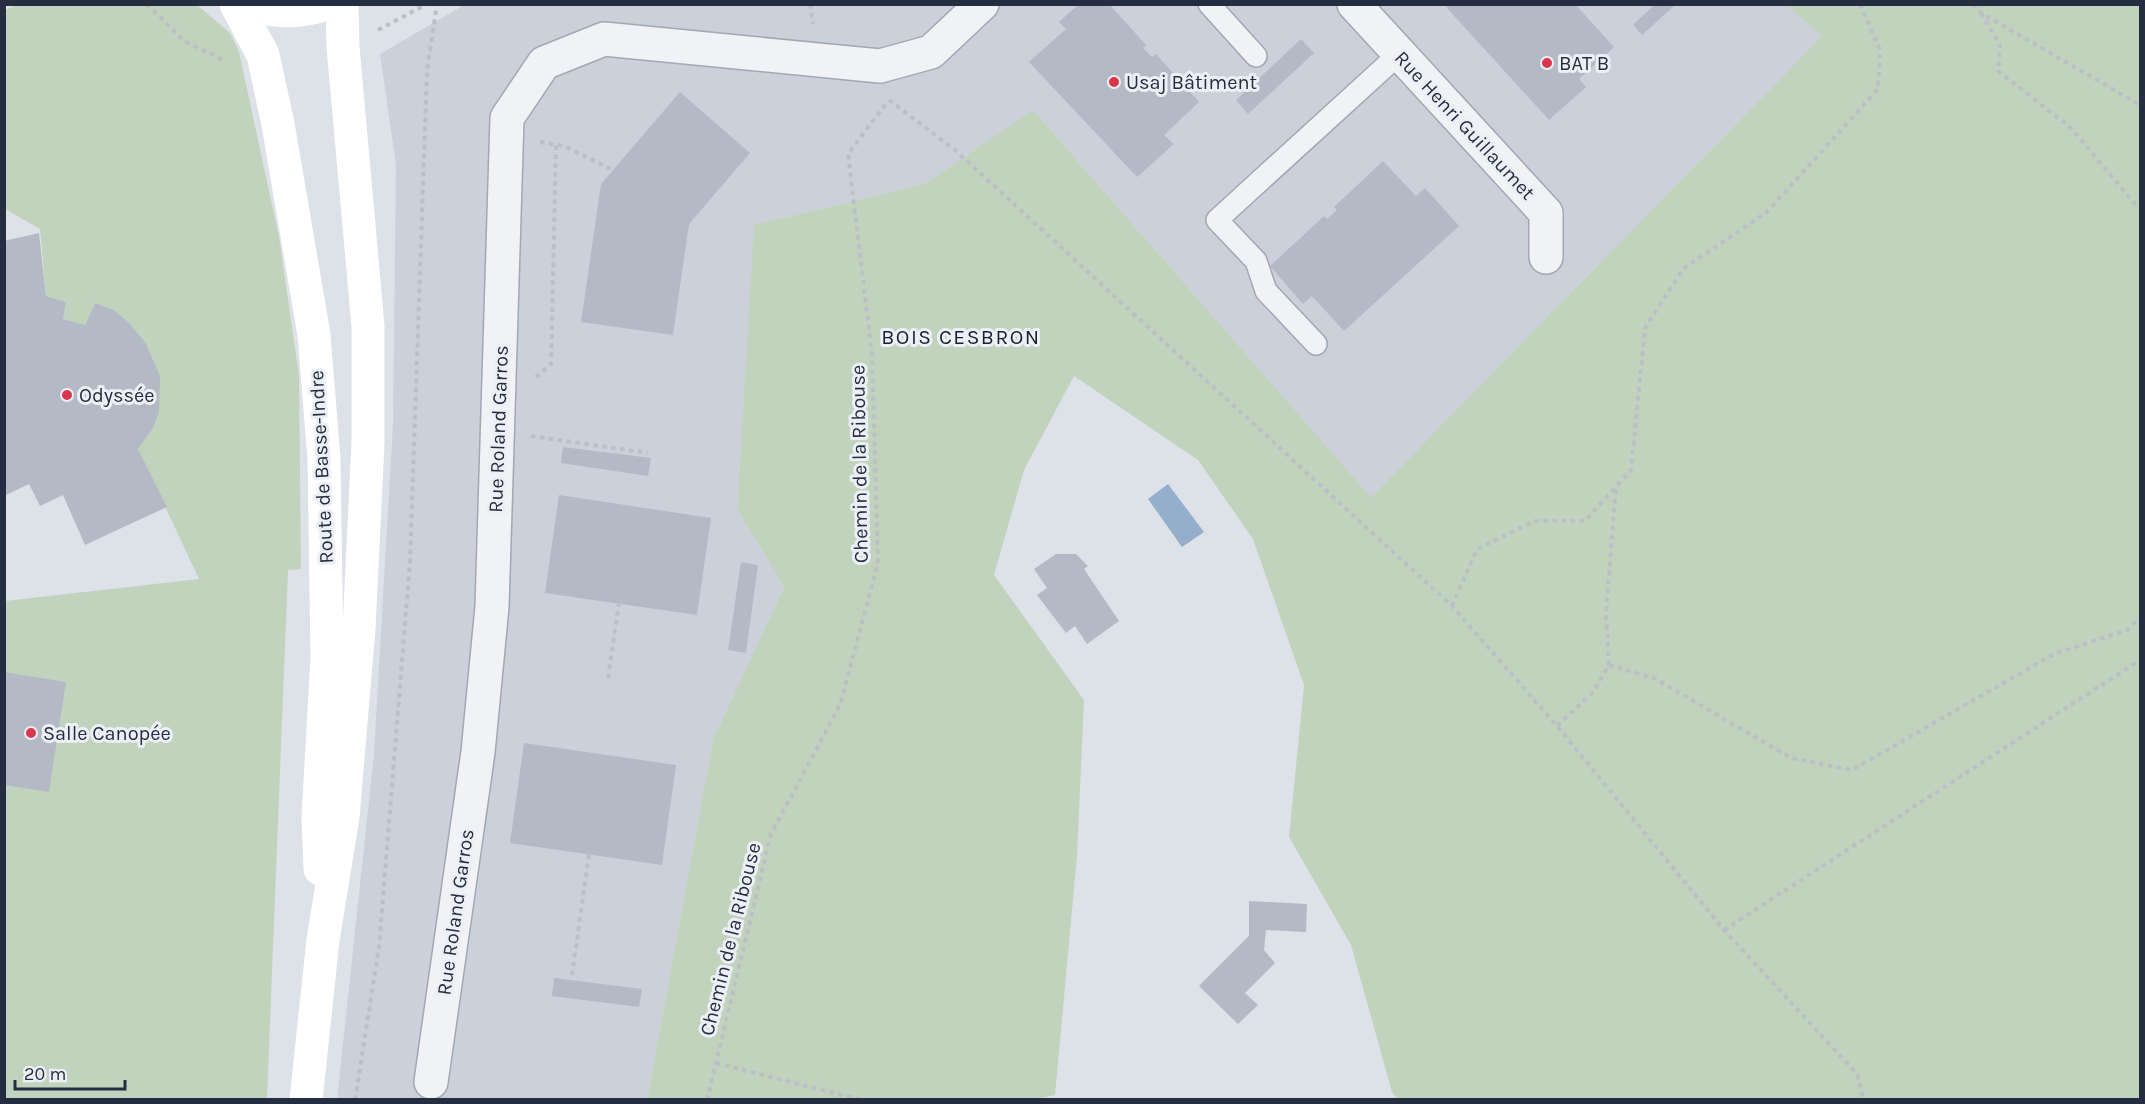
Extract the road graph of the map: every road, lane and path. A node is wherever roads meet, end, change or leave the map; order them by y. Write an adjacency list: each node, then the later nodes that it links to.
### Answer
1 (236, 4): 36 (main road, Route de Basse-Indre)
2 (248, 4): 3 (main road)
3 (325, 4)
4 (342, 4): 36 (main road, Route de Basse-Indre)
5 (437, 4): 41 (path)
6 (982, 4): 14 (street)
7 (1209, 4): 13 (lane)
8 (1354, 4): 12 (street, Rue Henri Guillaumet)
9 (1860, 4): 26 (path)
10 (1973, 4): 11 (path)
11 (1981, 13): 16 (path); 20 (path)
12 (1399, 54): 21 (street, Rue Henri Guillaumet); 22 (lane)
13 (1256, 56)
14 (880, 66): 15 (path); 17 (street, Rue Roland Garros)
15 (889, 100): 28 (path); 38 (path, Chemin de la Ribouse)
16 (2140, 105)
17 (507, 137): 18 (path); 39 (street, Rue Roland Garros)
18 (556, 145): 19 (path); 23 (path)
19 (613, 170)
20 (2140, 207)
21 (1546, 257)
22 (1316, 344)
23 (528, 384)
24 (527, 429): 25 (path)
25 (648, 453)
26 (1617, 489): 28 (path); 31 (path)
27 (619, 603): 32 (path)
28 (1452, 606): 33 (path)
29 (2140, 618): 31 (path)
30 (2140, 660): 35 (path)
31 (1609, 665): 33 (path)
32 (608, 678)
33 (1557, 726): 35 (path)
34 (589, 855): 37 (path)
35 (1724, 930): 44 (path)
36 (323, 940): 40 (main road, Route de Basse-Indre)
37 (572, 975)
38 (716, 1062): 42 (path, Chemin de la Ribouse); 43 (path)
39 (431, 1082)
40 (306, 1100)
41 (355, 1100)
42 (707, 1100)
43 (861, 1100)
44 (1864, 1100)

